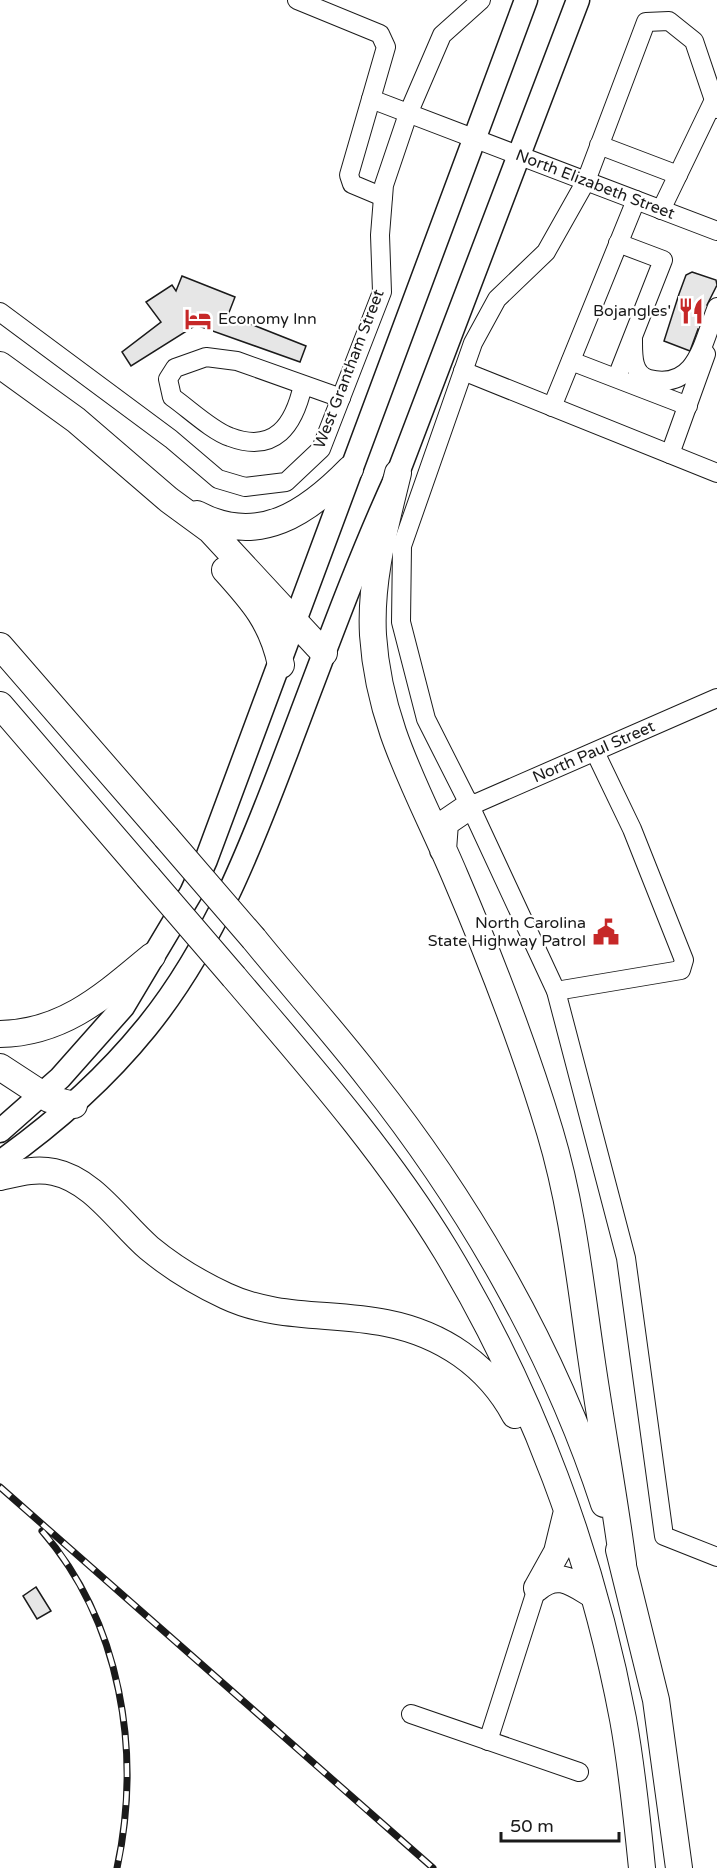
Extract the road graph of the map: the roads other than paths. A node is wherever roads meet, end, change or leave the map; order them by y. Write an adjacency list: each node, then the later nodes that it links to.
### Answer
1 (297, 0): 5 (street)
2 (481, 0): 7 (street, West Grantham Street)
3 (526, 0): 8 (main road)
4 (578, 0): 10 (main road)
5 (371, 99): 7 (street, North Elizabeth Street); 13 (street)
6 (715, 105): 9 (street); 11 (street)
7 (408, 114): 8 (street, North Elizabeth Street); 13 (street, West Grantham Street)
8 (473, 138): 10 (street, North Elizabeth Street); 31 (main road)
9 (599, 145): 11 (street); 12 (street)
10 (519, 154): 12 (street, North Elizabeth Street); 32 (main road)
11 (678, 175): 15 (street)
12 (585, 181): 14 (street, North Elizabeth Street); 24 (street)
13 (383, 197): 27 (street, West Grantham Street)
14 (636, 200): 15 (street, North Elizabeth Street); 17 (street)
15 (661, 210): 16 (street, North Elizabeth Street)
16 (717, 231)
17 (618, 243): 21 (street); 22 (street)
18 (717, 307): 21 (street)
19 (0, 312): 27 (street, West Grantham Street)
20 (717, 325): 28 (street)
21 (633, 335): 25 (street)
22 (571, 361): 25 (street); 29 (street)
23 (0, 365): 34 (highway)
24 (463, 371): 29 (street); 44 (street)
25 (617, 377): 28 (street)
26 (303, 385): 26 (street); 27 (street)
27 (341, 398)
28 (688, 406): 30 (street)
29 (552, 407): 30 (street)
30 (670, 454): 33 (street)
31 (350, 469): 34 (highway); 35 (main road)
32 (398, 473): 37 (main road); 45 (highway)
33 (717, 473)
34 (169, 500): 35 (highway); 38 (highway)
35 (296, 621): 37 (highway); 38 (main road)
36 (0, 646): 58 (highway, bridge)
37 (324, 653): 51 (main road)
38 (281, 664): 46 (main road)
39 (717, 698): 42 (street, North Paul Street)
40 (0, 705): 43 (highway)
41 (0, 724): 43 (highway)
42 (595, 752): 44 (street, North Paul Street); 47 (street)
43 (46, 758): 55 (highway, bridge)
44 (470, 806): 45 (highway); 47 (street)
45 (443, 850): 58 (highway)
46 (152, 956): 48 (highway); 50 (main road)
47 (556, 991): 57 (street)
48 (0, 1034)
49 (0, 1067): 50 (highway)
50 (42, 1095): 51 (highway); 52 (main road)
51 (74, 1105): 53 (main road)
52 (0, 1131)
53 (0, 1162)
54 (0, 1177): 55 (highway)
55 (548, 1460): 56 (highway)
56 (567, 1511): 59 (highway); 60 (highway)
57 (717, 1557)
58 (623, 1564): 65 (highway)
59 (537, 1588): 60 (highway); 62 (street)
60 (593, 1595): 64 (highway)
61 (411, 1714): 62 (street)
62 (488, 1741): 63 (street)
63 (579, 1772)
64 (642, 1868)
65 (679, 1868)

